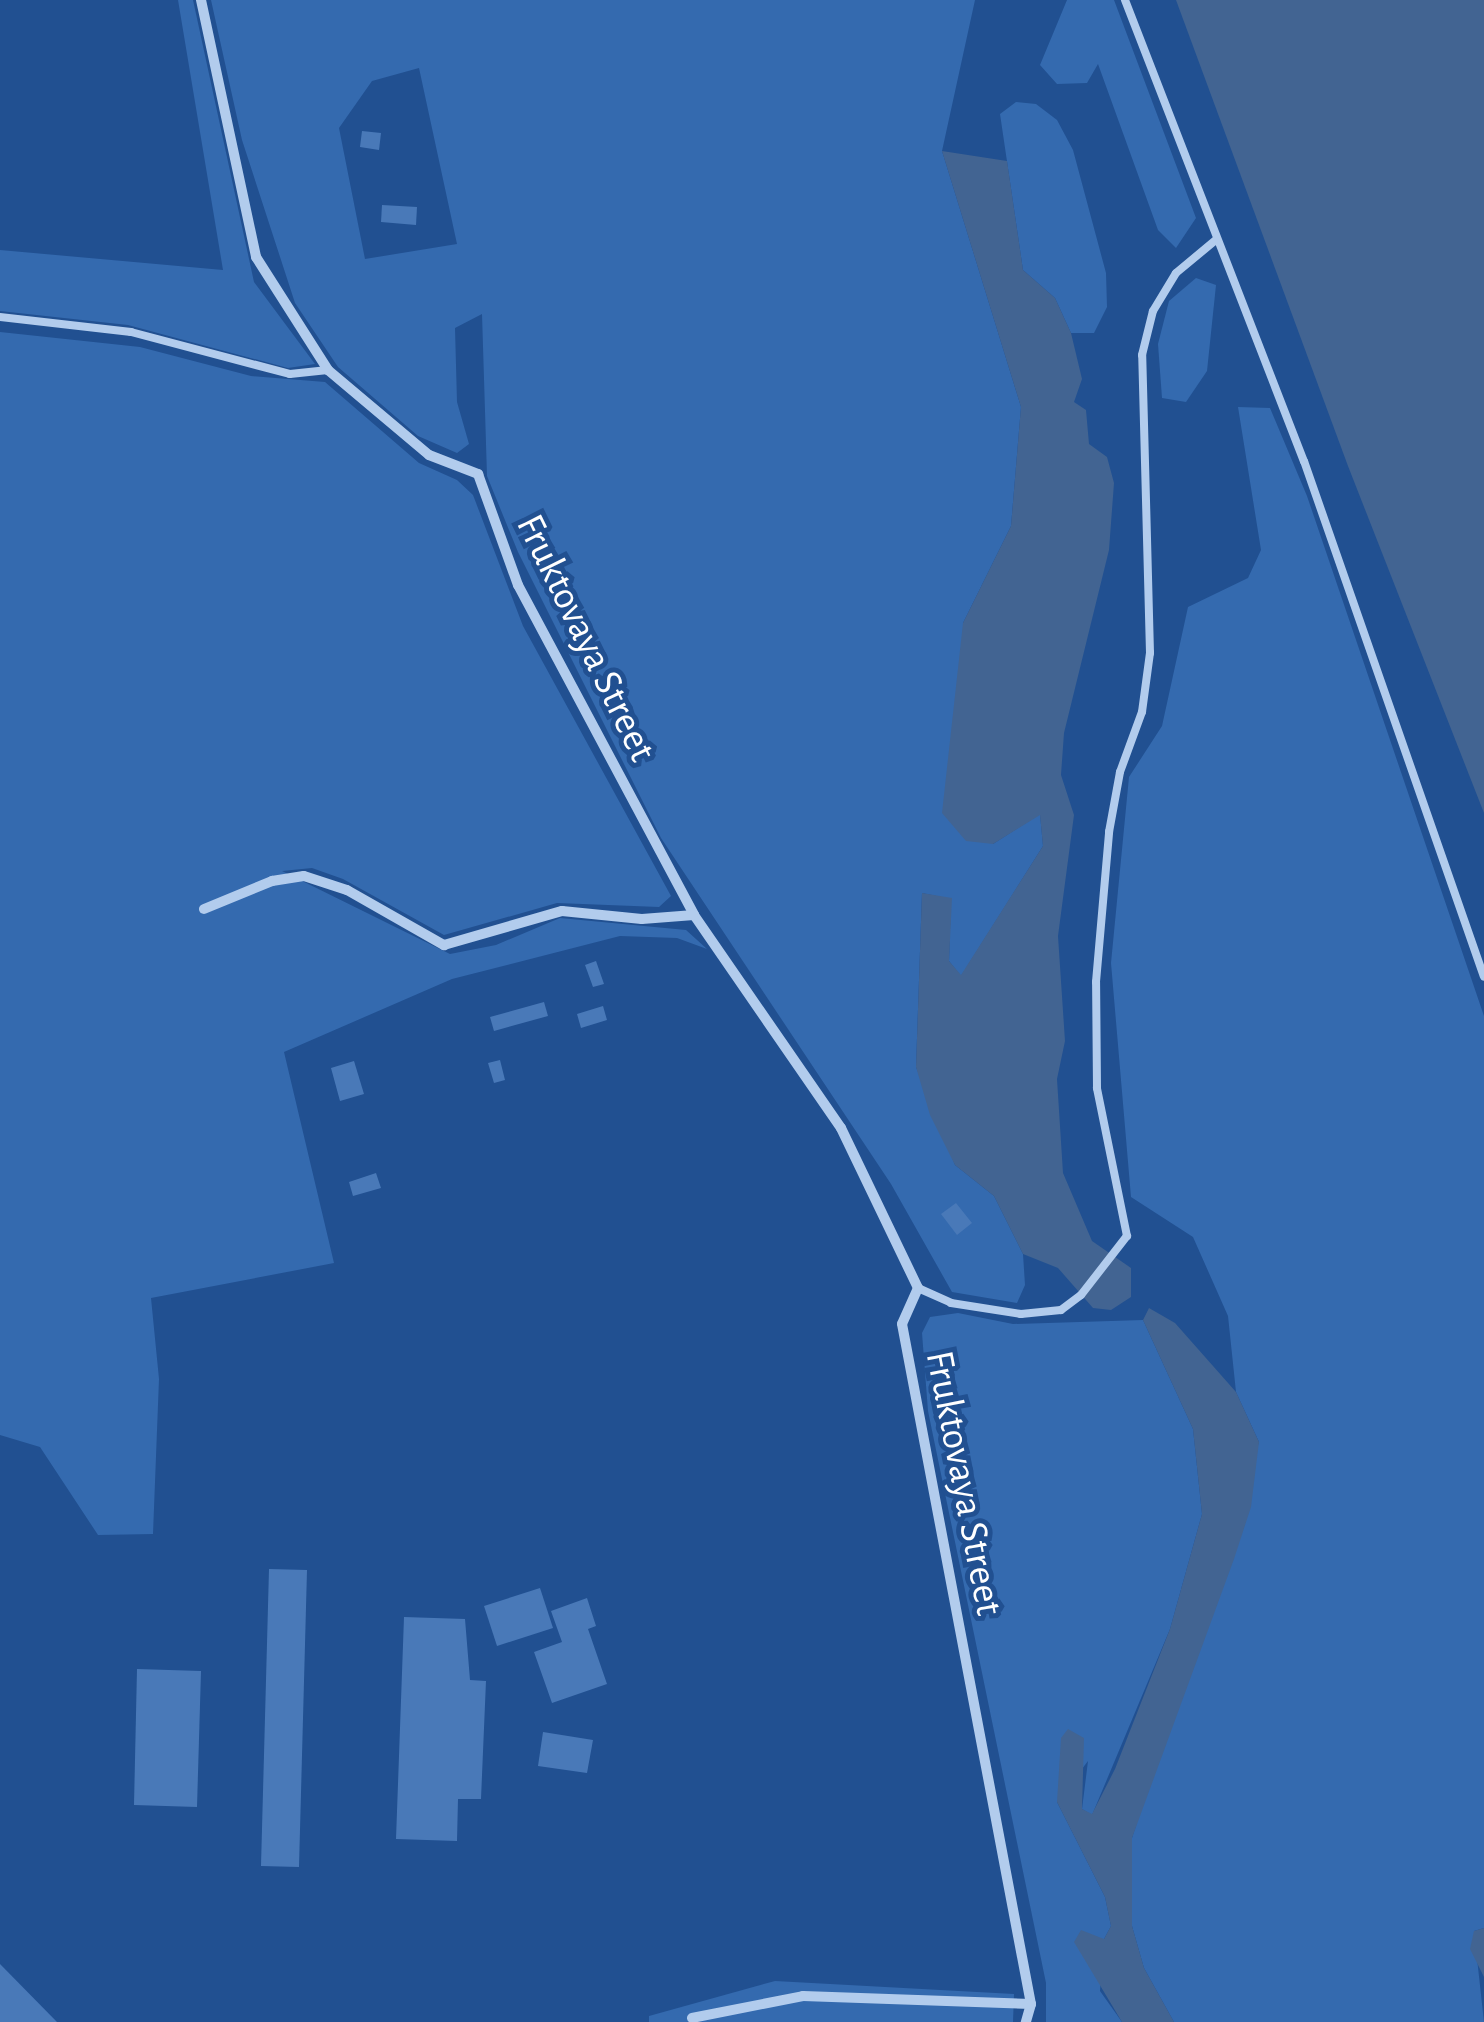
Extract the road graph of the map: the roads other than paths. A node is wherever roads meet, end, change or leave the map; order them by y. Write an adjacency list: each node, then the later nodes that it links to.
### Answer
1 (200, 0): 5 (street, Fruktovaya Street)
2 (1126, 0): 3 (lane)
3 (1217, 239): 8 (lane); 9 (lane)
4 (0, 317): 5 (lane)
5 (328, 370): 7 (street, Fruktovaya Street)
6 (204, 909): 7 (street)
7 (694, 915): 9 (street, Fruktovaya Street)
8 (1484, 976)
9 (918, 1288): 10 (street, Fruktovaya Street)
10 (1032, 2004): 11 (street); 12 (street, Fruktovaya Street)
11 (692, 2018)
12 (1026, 2022)

